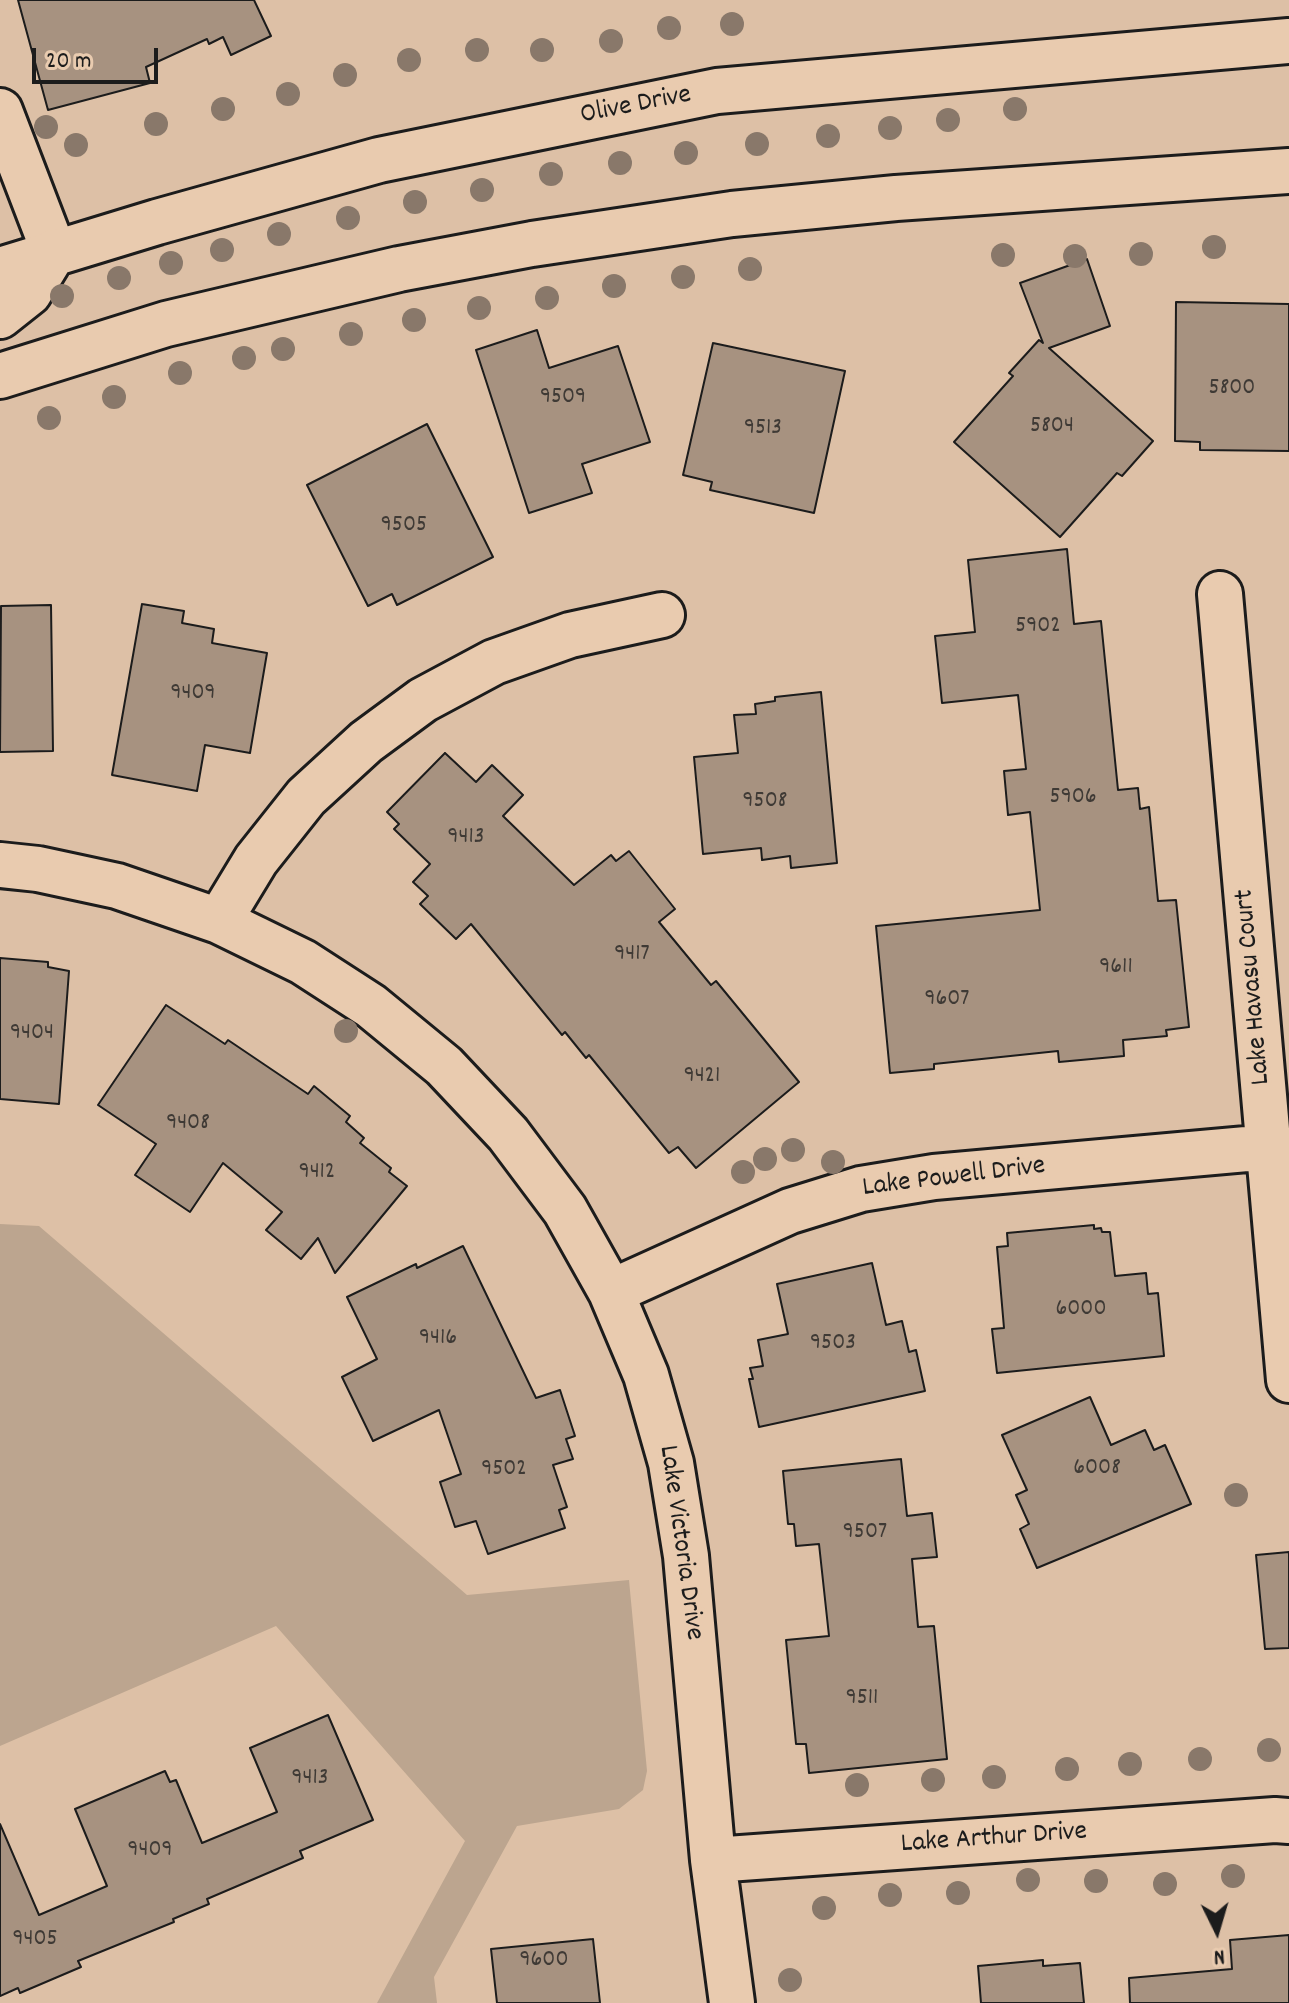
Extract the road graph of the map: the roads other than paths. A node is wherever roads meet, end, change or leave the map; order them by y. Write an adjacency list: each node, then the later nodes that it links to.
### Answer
1 (1289, 41): 4 (street, Olive Drive)
2 (0, 111): 4 (street)
3 (1289, 171): 7 (street)
4 (54, 252): 5 (street, Olive Drive); 6 (street)
5 (0, 270)
6 (0, 316)
7 (0, 376)
8 (1220, 594): 12 (street, Lake Havasu Court)
9 (662, 615): 11 (street)
10 (0, 865): 11 (street, Lake Victoria Drive)
11 (219, 921): 13 (street, Lake Victoria Drive)
12 (1269, 1147): 13 (street, Lake Powell Drive); 14 (street, Lake Havasu Court)
13 (611, 1292): 16 (street, Lake Victoria Drive)
14 (1289, 1380)
15 (1284, 1818): 16 (street, Lake Arthur Drive)
16 (713, 1860): 17 (street, Lake Victoria Drive)
17 (732, 2003)

